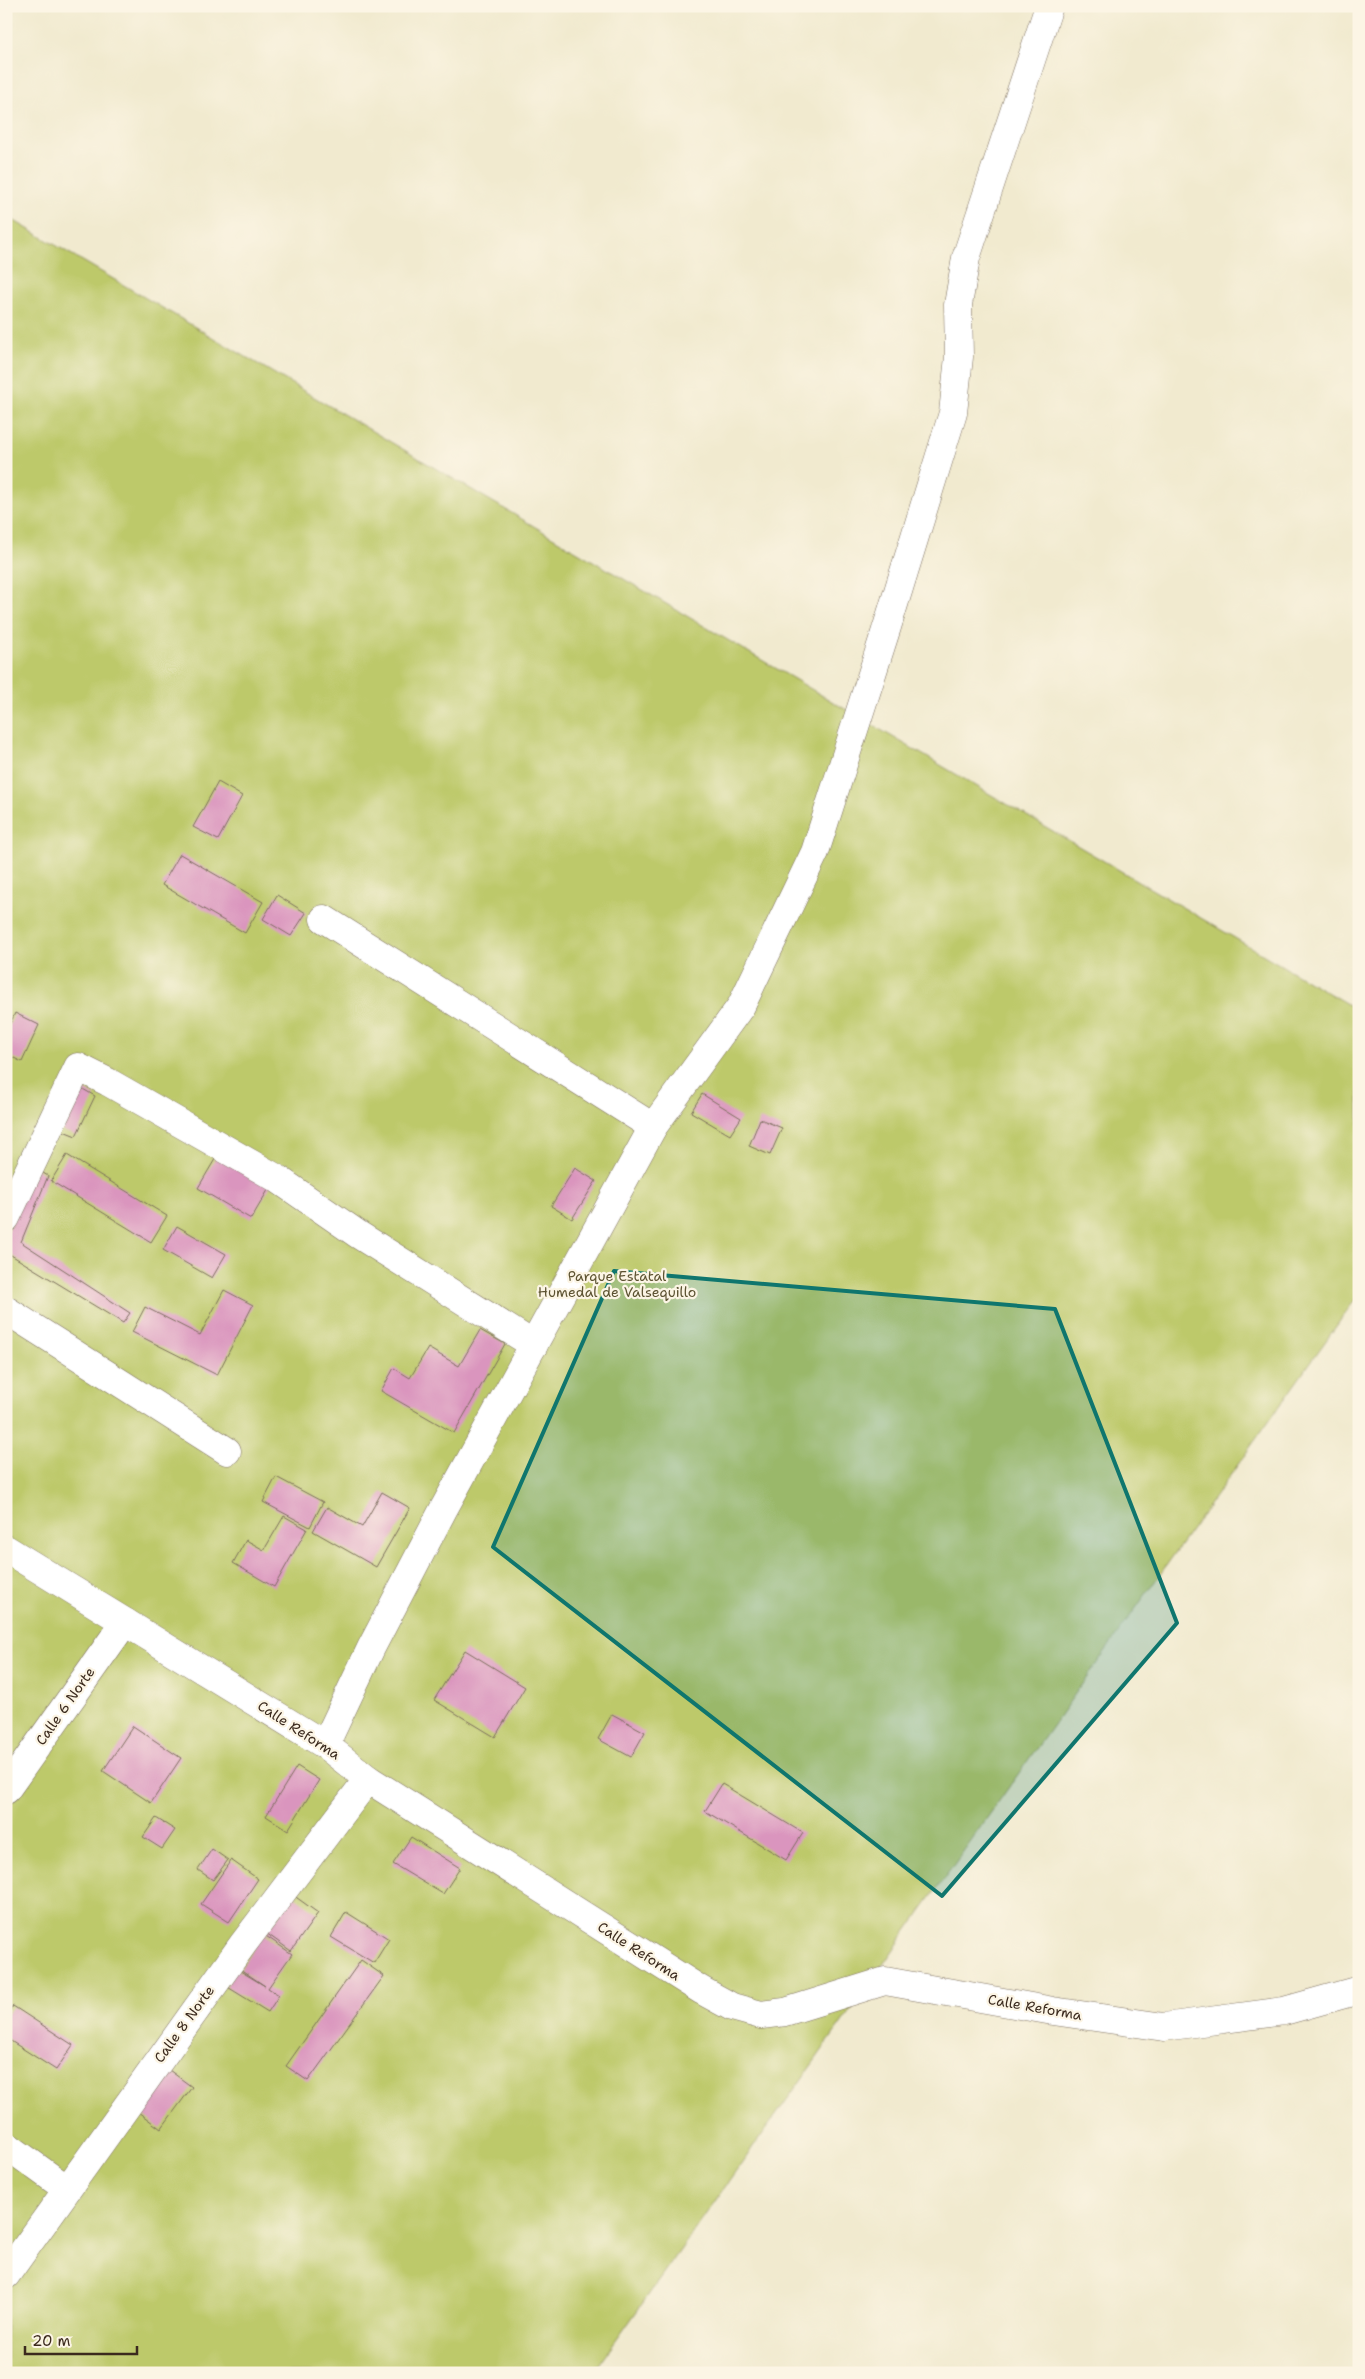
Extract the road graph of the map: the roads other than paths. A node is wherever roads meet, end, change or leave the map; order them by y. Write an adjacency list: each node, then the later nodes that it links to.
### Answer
1 (1049, 6): 3 (street)
2 (324, 919): 3 (street)
3 (653, 1127): 6 (street)
4 (6, 1218): 6 (street)
5 (6, 1310): 7 (street)
6 (534, 1345): 10 (street)
7 (227, 1452)
8 (6, 1549): 9 (street, Calle Reforma)
9 (125, 1622): 10 (street, Calle Reforma); 12 (street, Calle 6 Norte)
10 (325, 1745): 11 (street, Calle Reforma)
11 (368, 1779): 13 (street, Calle Reforma); 15 (street, Calle 8 Norte)
12 (6, 1790)
13 (1359, 1990)
14 (6, 2145): 15 (street)
15 (66, 2189): 16 (street, Calle 8 Norte)
16 (6, 2274)

